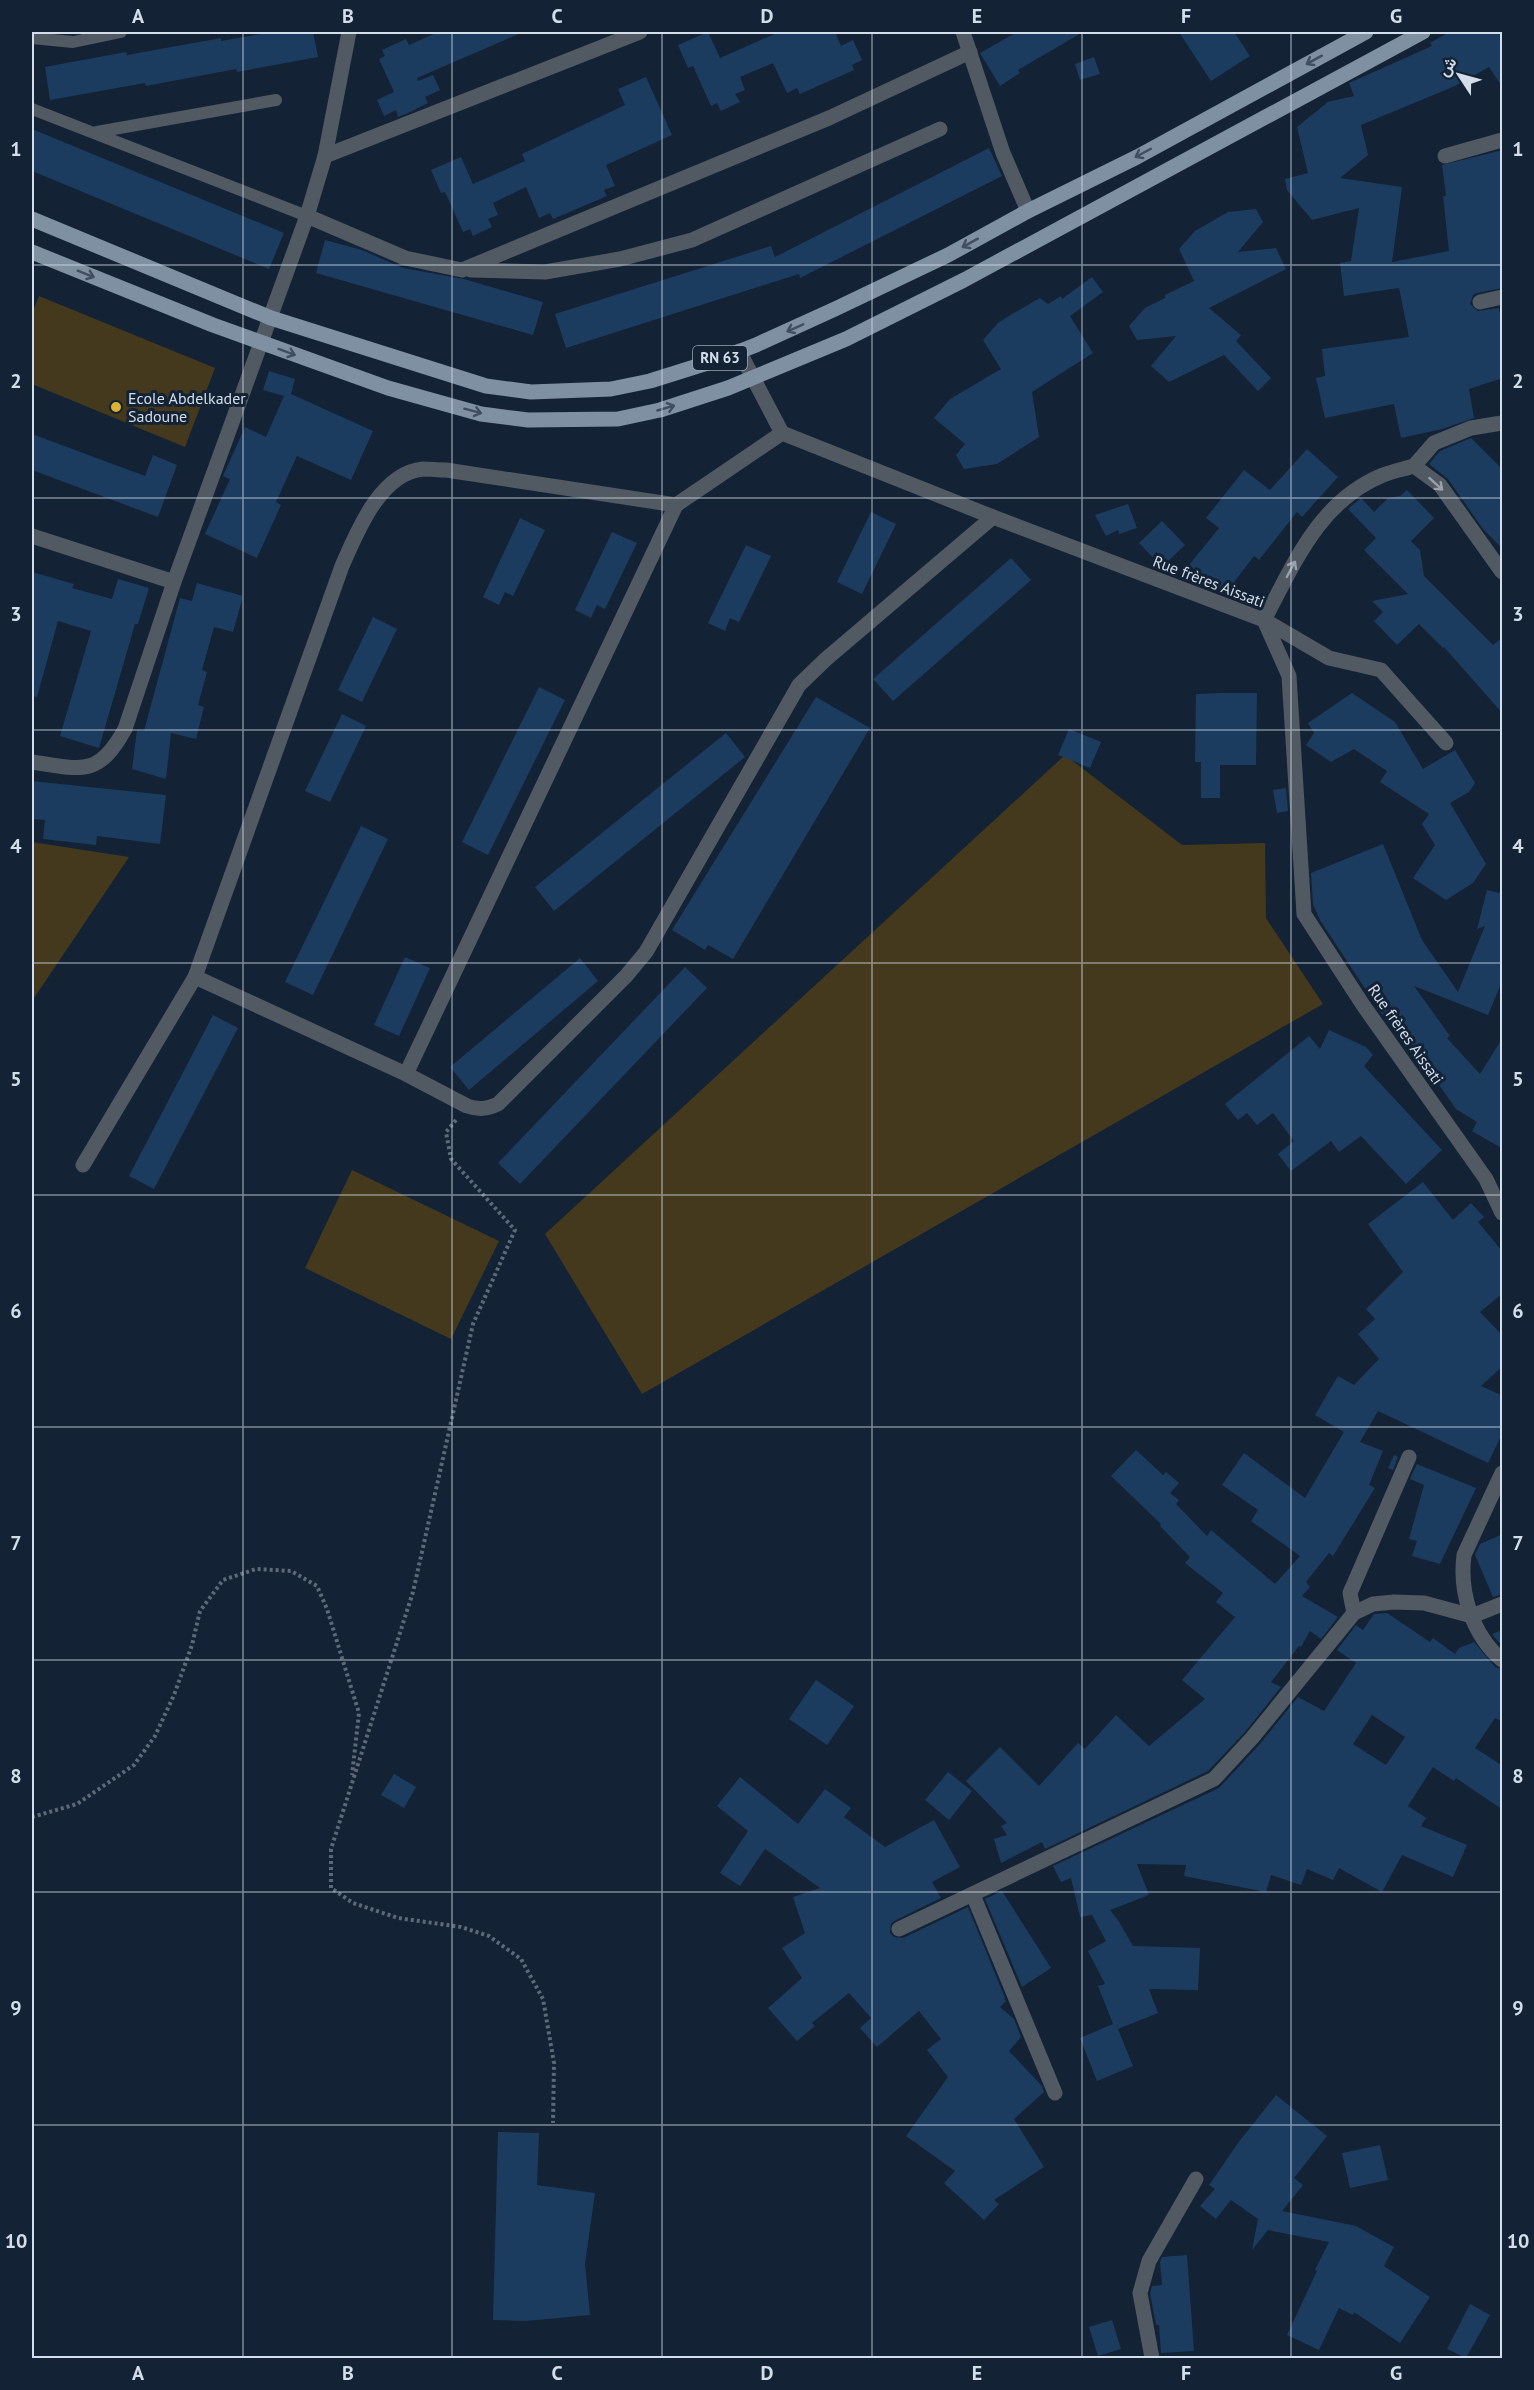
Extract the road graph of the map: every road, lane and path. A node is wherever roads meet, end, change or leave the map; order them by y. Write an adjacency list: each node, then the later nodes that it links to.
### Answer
1 (121, 32): 7 (lane)
2 (349, 32): 15 (street)
3 (636, 32): 15 (street)
4 (963, 32): 9 (street)
5 (1366, 32): 17 (main road, RN 63, one-way to 17)
6 (1423, 32): 27 (main road)
7 (74, 37): 8 (lane)
8 (32, 38)
9 (970, 52): 17 (street); 21 (street)
10 (276, 100): 13 (lane)
11 (32, 109): 13 (lane)
12 (940, 129): 21 (street)
13 (95, 132): 18 (lane)
14 (1503, 140): 16 (street)
15 (325, 156): 18 (street)
16 (1445, 156)
17 (1028, 211): 26 (main road, RN 63, one-way to 26)
18 (307, 216): 21 (street); 24 (street)
19 (32, 219): 24 (main road, RN 63)
20 (32, 252): 25 (main road, one-way to 25)
21 (462, 270)
22 (1503, 297): 23 (street)
23 (1480, 302)
24 (271, 318): 25 (street); 26 (main road, RN 63)
25 (261, 343): 27 (main road, one-way to 27); 35 (street)
26 (739, 351): 27 (street)
27 (752, 378): 29 (street)
28 (1503, 423): 30 (street)
29 (782, 433): 31 (street); 32 (street, Rue frères Aissati)
30 (1414, 466): 34 (street, one-way to 34); 36 (street, one-way to 30)
31 (676, 505): 39 (street); 40 (street)
32 (993, 517): 36 (street, Rue frères Aissati); 41 (street)
33 (32, 536): 35 (street)
34 (1503, 572)
35 (174, 582): 38 (street)
36 (1264, 620): 37 (street); 43 (street, Rue frères Aissati)
37 (1446, 743)
38 (32, 762)
39 (195, 977): 40 (street); 42 (street)
40 (406, 1074): 41 (street)
41 (467, 1106): 50 (path)
42 (83, 1165)
43 (1503, 1213)
44 (1409, 1457): 47 (street)
45 (1503, 1473): 48 (street)
46 (1503, 1604): 48 (street)
47 (1354, 1612): 48 (street); 52 (street)
48 (1472, 1616): 49 (street)
49 (1503, 1660)
50 (351, 1784): 51 (path); 55 (path)
51 (32, 1817)
52 (973, 1894): 53 (street); 54 (street)
53 (899, 1929)
54 (1055, 2093)
55 (553, 2123)
56 (1196, 2179): 57 (street)
57 (1152, 2358)

